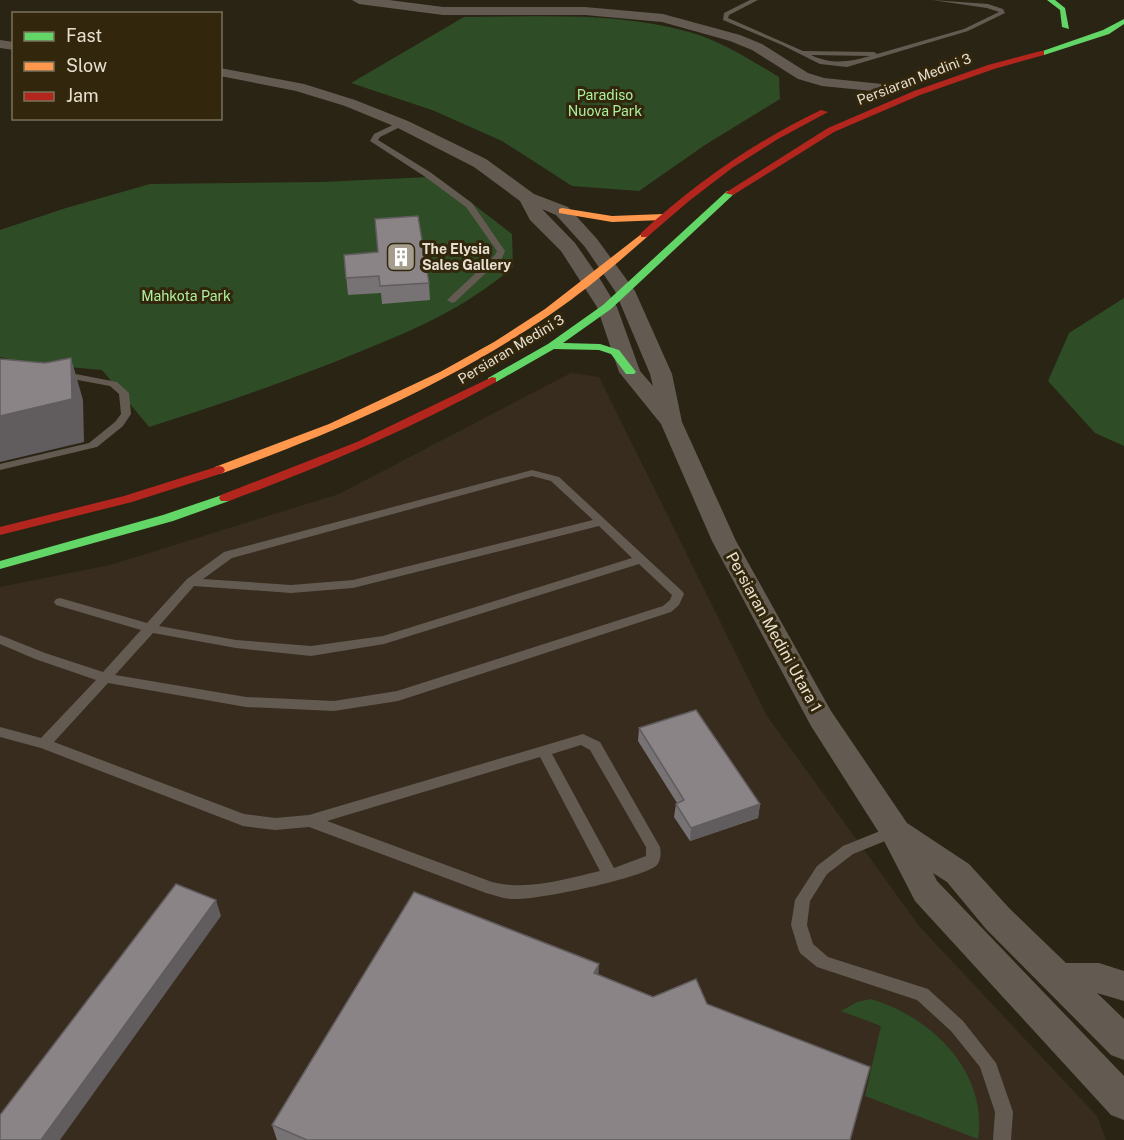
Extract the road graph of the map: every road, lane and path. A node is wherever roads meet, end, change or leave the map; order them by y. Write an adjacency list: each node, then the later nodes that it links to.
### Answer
1 (359, 0): 10 (street)
2 (755, 0): 6 (lane)
3 (935, 0): 7 (lane)
4 (1050, 0): 8 (street, Persiaran Medini 3)
5 (1124, 21): 19 (street, Persiaran Medini 3)
6 (802, 54): 7 (lane); 7 (lane)
7 (881, 55)
8 (974, 58)
9 (222, 72): 13 (street, Persiaran Medini Utara 1)
10 (887, 86): 11 (street, Persiaran Medini 3)
11 (852, 100)
12 (832, 109): 16 (street, Persiaran Medini 3)
13 (402, 124): 14 (street, Persiaran Medini Utara 1); 20 (lane)
14 (528, 198): 15 (street, Persiaran Medini Utara 1); 18 (street, Persiaran Medini Utara 1)
15 (562, 211): 16 (street); 17 (street, Persiaran Medini Utara 1)
16 (663, 217): 17 (street, Persiaran Medini 3)
17 (607, 266): 18 (street, Persiaran Medini 3); 19 (street, Persiaran Medini Utara 1)
18 (590, 279): 21 (street, Persiaran Medini Utara 1); 28 (street, Persiaran Medini 3)
19 (625, 291): 21 (street, Persiaran Medini 3); 25 (street, Persiaran Medini Utara 1)
20 (452, 300)
21 (607, 307): 22 (street, Persiaran Medini 3); 24 (street, Persiaran Medini Utara 1)
22 (552, 346): 24 (street); 30 (street, Persiaran Medini 3)
23 (46, 372): 26 (lane)
24 (630, 372): 25 (street, Persiaran Medini Utara 1)
25 (671, 422): 40 (street, Persiaran Medini Utara 1)
26 (0, 467)
27 (601, 522): 29 (lane); 31 (lane); 31 (lane)
28 (0, 531)
29 (641, 560): 33 (lane); 35 (lane)
30 (0, 565)
31 (191, 582): 33 (lane)
32 (60, 602): 33 (lane)
33 (149, 628): 35 (lane)
34 (0, 639): 35 (lane)
35 (105, 678): 37 (lane)
36 (0, 732): 37 (lane)
37 (44, 744): 39 (lane)
38 (543, 750): 39 (lane); 41 (lane); 41 (lane)
39 (309, 821): 41 (lane)
40 (896, 831): 42 (street, Persiaran Medini Utara 1); 45 (street, Persiaran Medini Utara 1); 46 (lane)
41 (610, 875)
42 (1060, 978): 43 (street); 44 (street, Persiaran Medini Utara 1)
43 (1124, 986)
44 (1124, 1043)
45 (1124, 1102)
46 (1002, 1140)

